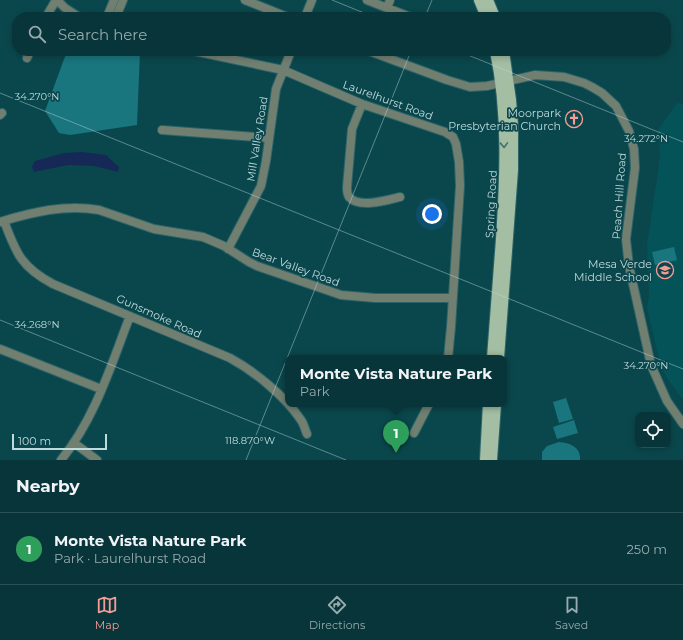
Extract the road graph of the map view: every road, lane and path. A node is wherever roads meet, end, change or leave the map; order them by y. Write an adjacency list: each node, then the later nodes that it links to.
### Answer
1 (56, 0): 10 (street); 11 (street)
2 (114, 0): 12 (street)
3 (123, 0): 13 (street)
4 (245, 0): 14 (street)
5 (312, 0): 15 (street)
6 (367, 0): 9 (street)
7 (479, 0): 17 (main road)
8 (488, 0): 18 (main road)
9 (389, 4): 16 (street)
10 (49, 12)
11 (71, 12)
12 (109, 12)
13 (118, 12)
14 (275, 12)
15 (307, 12)
16 (402, 12)
17 (484, 12)
18 (493, 12)
19 (217, 56): 24 (street, Laurelhurst Road)
20 (289, 56): 24 (street, Mill Valley Road)
21 (383, 56): 25 (street, Peach Hill Road)
22 (496, 56): 25 (main road, Spring Road)
23 (504, 56): 25 (main road, Spring Road)
24 (283, 70): 26 (street, Laurelhurst Road); 28 (street, Mill Valley Road)
25 (504, 82): 36 (main road, Spring Road, one-way to 36); 37 (main road, Spring Road); 44 (street, Peach Hill Road)
26 (362, 104): 29 (street); 32 (street, Laurelhurst Road)
27 (162, 130): 28 (street)
28 (269, 138): 31 (street, Mill Valley Road)
29 (400, 197)
30 (2, 221): 31 (street, Bear Valley Road); 33 (street, Gunsmoke Road)
31 (228, 249): 32 (street, Bear Valley Road)
32 (452, 298): 35 (street, Laurelhurst Road)
33 (130, 316): 38 (street); 39 (street, Gunsmoke Road)
34 (0, 349): 38 (street)
35 (448, 355)
36 (492, 355)
37 (499, 355)
38 (101, 389): 47 (street)
39 (285, 402)
40 (290, 407): 46 (street, Gunsmoke Road)
41 (427, 407): 45 (street)
42 (488, 407): 50 (main road)
43 (496, 407): 51 (main road)
44 (683, 424)
45 (414, 433)
46 (307, 434)
47 (74, 443): 48 (street); 49 (street)
48 (61, 460)
49 (97, 460)
50 (485, 460)
51 (492, 460)

